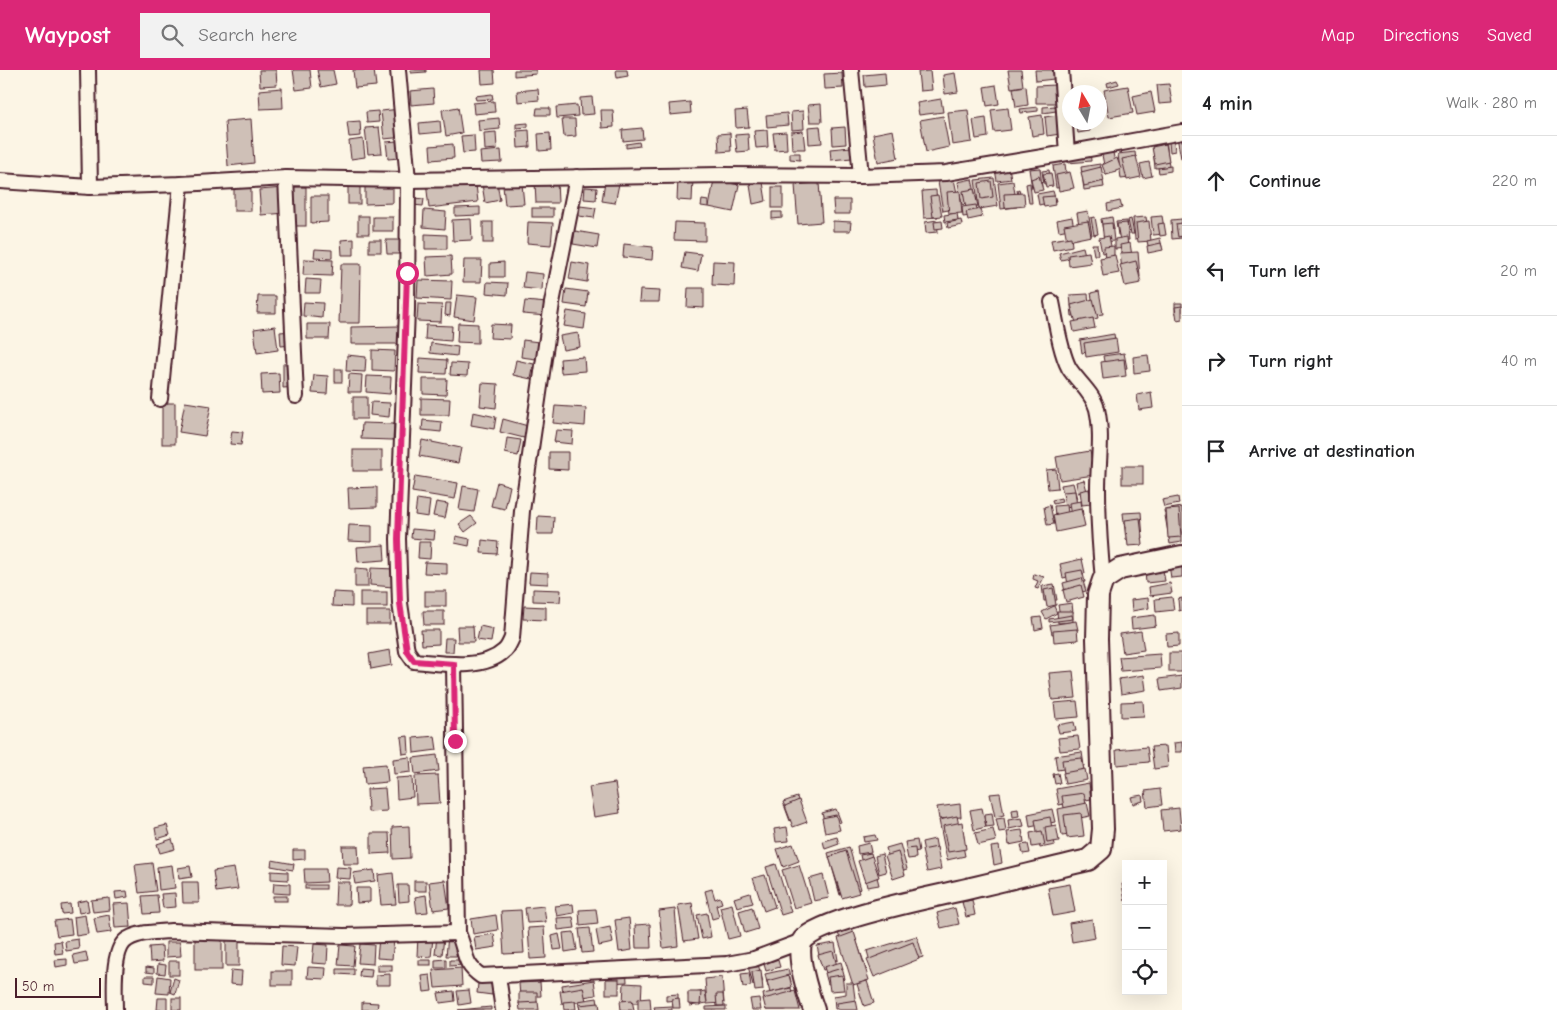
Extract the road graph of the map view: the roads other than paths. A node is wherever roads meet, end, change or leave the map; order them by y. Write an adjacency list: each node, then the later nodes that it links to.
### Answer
1 (88, 70): 13 (street)
2 (398, 70): 10 (street)
3 (850, 70): 7 (street)
4 (1060, 70): 6 (street)
5 (1182, 132): 6 (street)
6 (1067, 153): 7 (street)
7 (861, 176): 8 (street)
8 (577, 177): 10 (street); 19 (street)
9 (286, 178): 10 (street); 12 (street); 15 (street)
10 (408, 180): 19 (street)
11 (0, 181): 13 (street)
12 (181, 184): 13 (street); 16 (street)
13 (90, 187)
14 (1052, 302): 18 (street)
15 (296, 396)
16 (160, 399)
17 (1182, 556): 18 (street)
18 (1102, 580): 21 (street)
19 (454, 664): 20 (street)
20 (458, 933): 22 (street); 23 (street)
21 (802, 941): 22 (street); 25 (street)
22 (498, 976): 24 (street)
23 (115, 1010)
24 (503, 1010)
25 (814, 1010)

